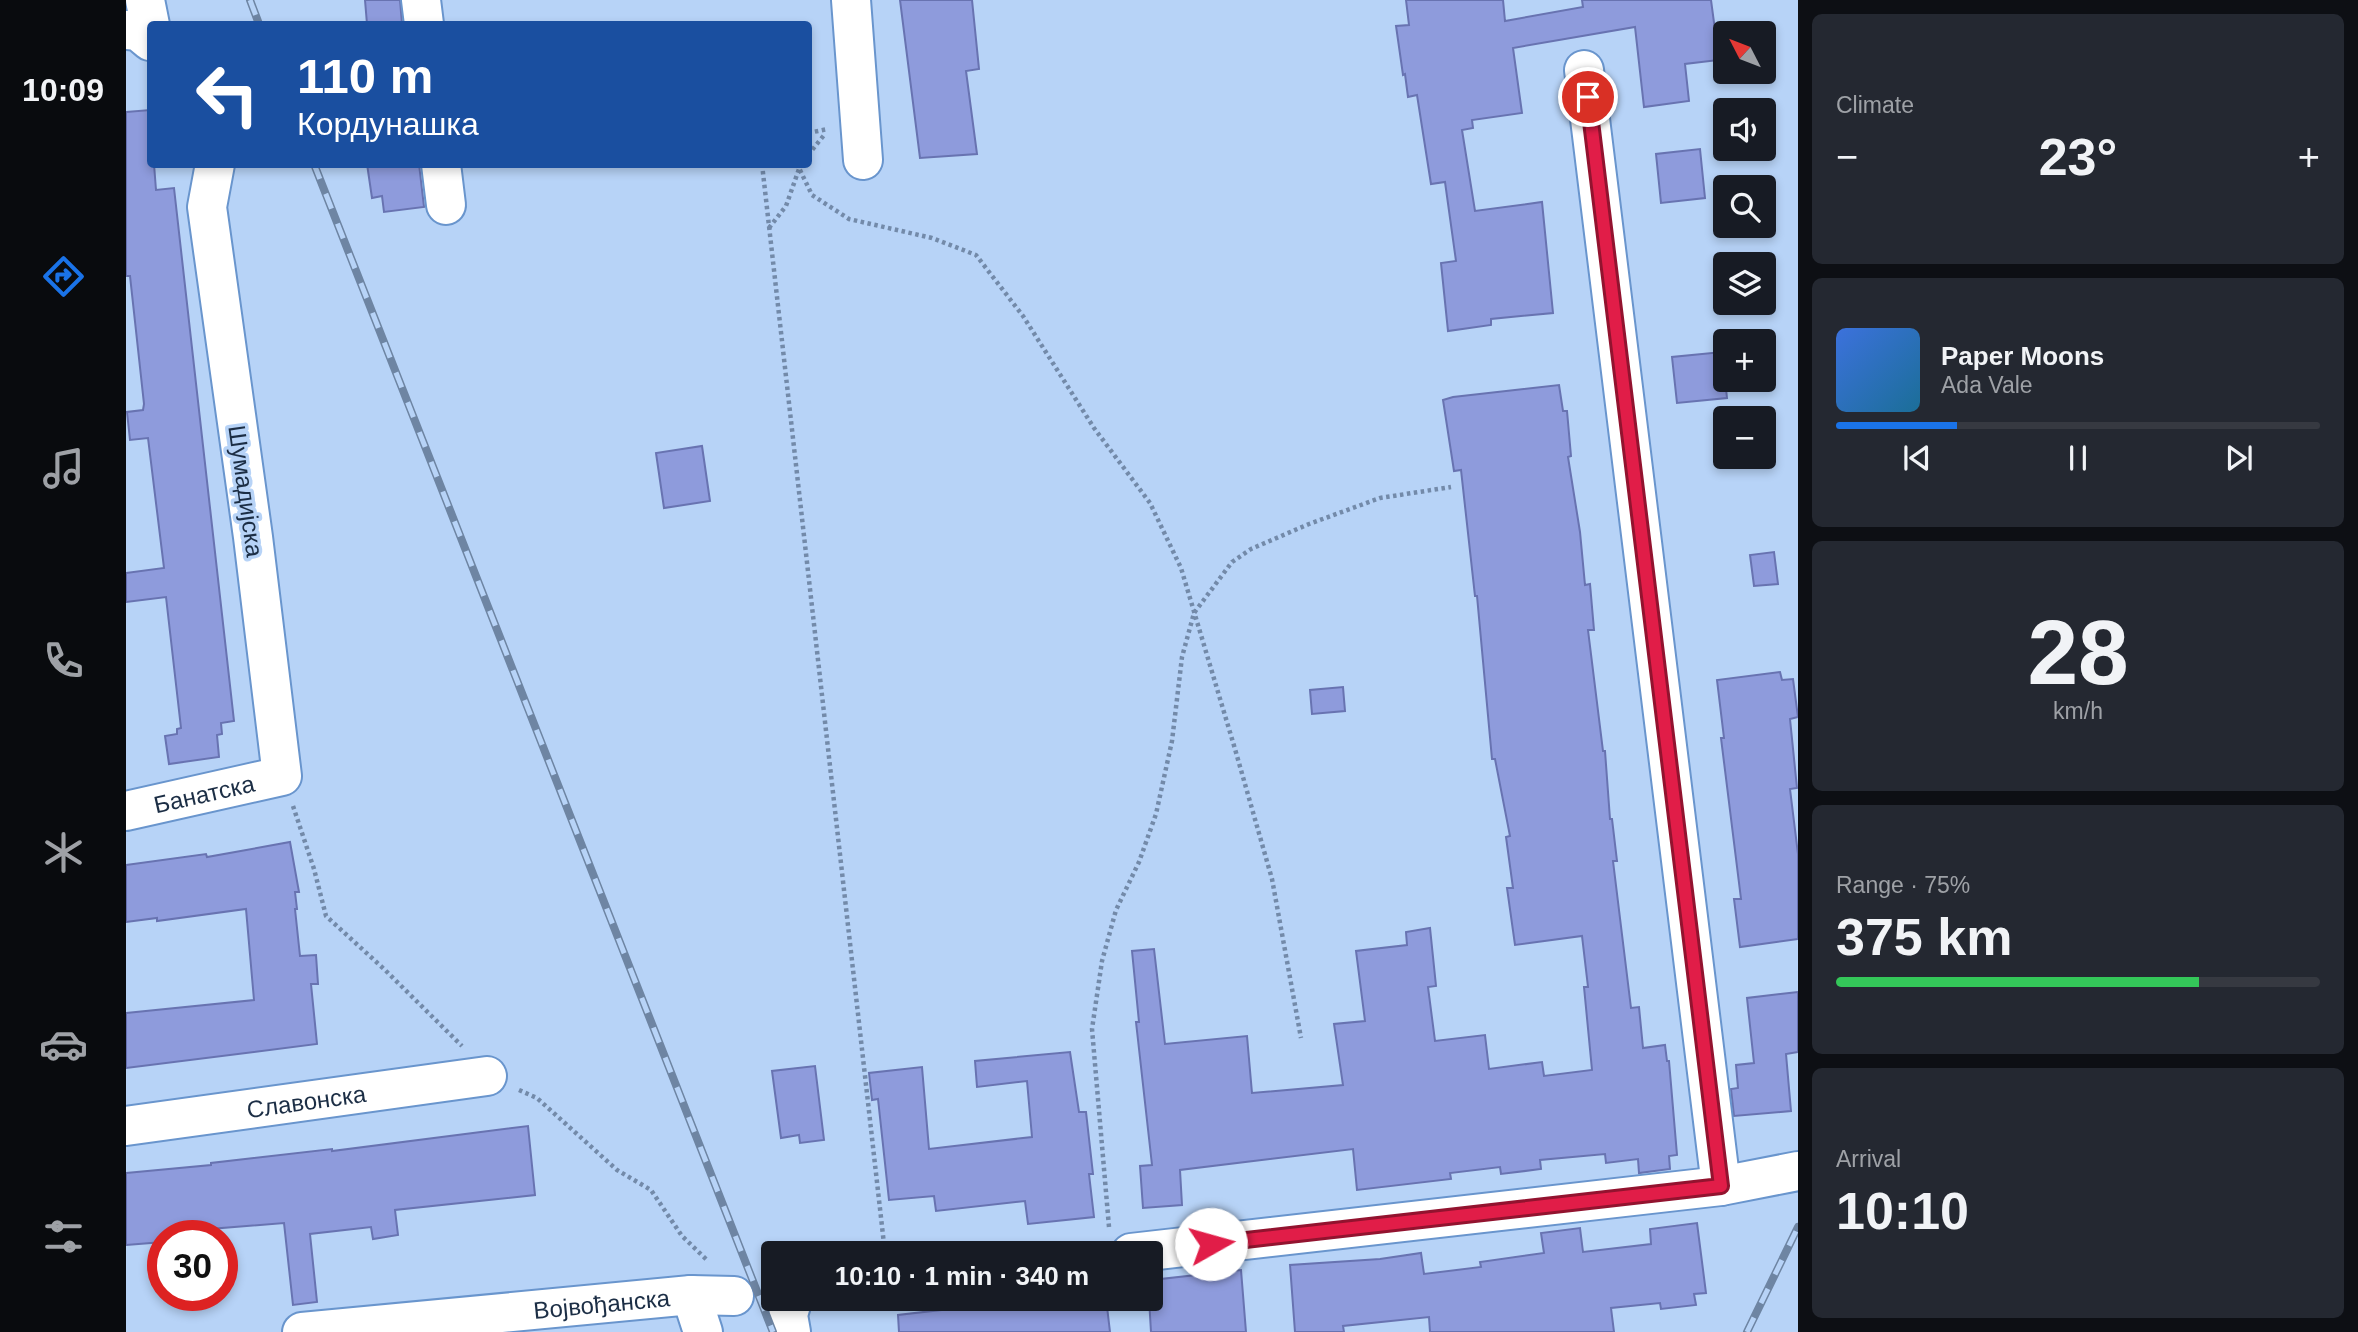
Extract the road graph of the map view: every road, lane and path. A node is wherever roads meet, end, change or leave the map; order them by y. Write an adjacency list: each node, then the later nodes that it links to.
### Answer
1 (145, 0): 4 (street)
2 (421, 0): 5 (street)
3 (851, 0): 11 (street)
4 (149, 21)
5 (424, 21)
6 (126, 30): 7 (street)
7 (147, 38)
8 (1584, 70): 27 (street)
9 (828, 129): 10 (path)
10 (812, 132)
11 (863, 160)
12 (214, 168): 21 (street, Шумадијска)
13 (441, 168): 17 (street)
14 (762, 168): 18 (path)
15 (799, 168): 18 (path)
16 (801, 168): 20 (path)
17 (446, 205)
18 (769, 228): 28 (path)
19 (1451, 487): 20 (path)
20 (1194, 613): 23 (path); 29 (path)
21 (282, 776): 22 (street, Банатска)
22 (126, 811)
23 (1301, 1038)
24 (487, 1076): 25 (street, Славонска)
25 (126, 1126)
26 (1798, 1171): 27 (street)
27 (1721, 1186): 30 (street)
28 (885, 1241)
29 (1119, 1241)
30 (1163, 1242)
31 (691, 1295): 32 (street, Војвођанска); 34 (street, Војвођанска); 35 (street)
32 (734, 1296)
33 (789, 1311): 36 (street)
34 (302, 1332)
35 (704, 1332)
36 (791, 1332)

